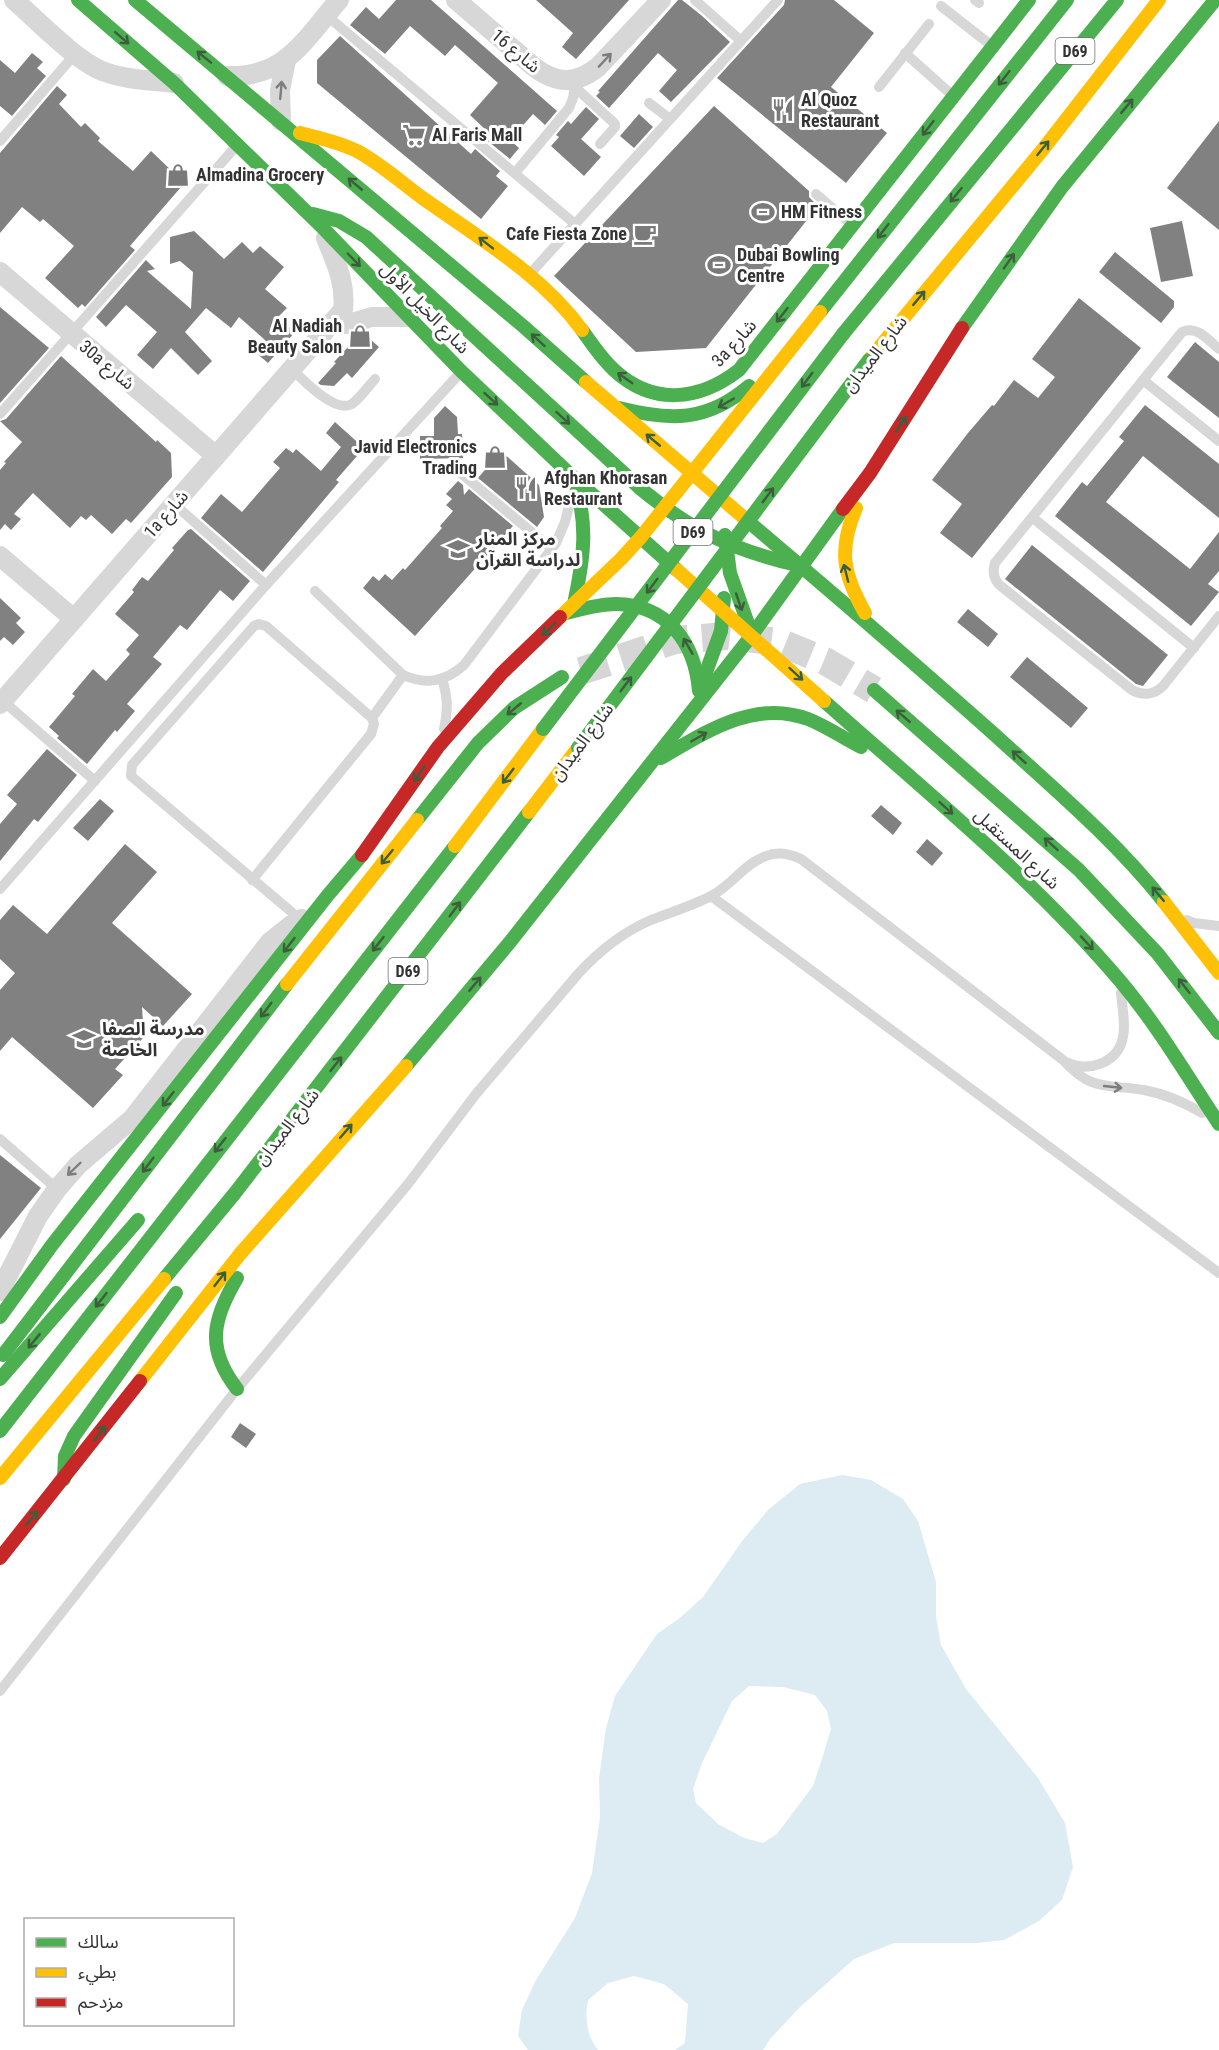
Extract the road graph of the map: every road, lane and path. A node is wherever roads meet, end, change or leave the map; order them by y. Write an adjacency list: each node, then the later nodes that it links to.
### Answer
1 (14, 0): 22 (street)
2 (78, 0): 25 (main road, شارع الخيل الأول, one-way to 25)
3 (135, 0): 16 (main road)
4 (152, 0): 16 (street)
5 (456, 0): 26 (street, شارع 16)
6 (661, 0): 26 (street, one-way to 6)
7 (695, 0): 18 (lane)
8 (778, 0): 18 (lane)
9 (1067, 0): 20 (main road)
10 (1117, 0): 103 (main road, شارع الميدان / D69, one-way to 103, bridge)
11 (1159, 0): 108 (main road, شارع الميدان / D69, one-way to 11, bridge)
12 (1215, 0): 61 (main road, one-way to 12)
13 (1027, 1): 19 (main road, 3a شارع); 20 (main road)
14 (941, 6): 19 (lane)
15 (332, 7): 23 (street); 35 (lane)
16 (158, 20): 24 (main road, one-way to 16)
17 (929, 24): 21 (lane)
18 (741, 41): 30 (lane)
19 (992, 47): 28 (main road, 3a شارع)
20 (1028, 48): 45 (main road, one-way to 45)
21 (905, 53): 27 (lane); 28 (lane)
22 (75, 54): 25 (street); 32 (lane)
23 (286, 60): 24 (street); 31 (street, one-way to 23)
24 (227, 76): 31 (main road)
25 (174, 83): 33 (main road, شارع الخيل الأول)
26 (576, 83): 34 (lane); 35 (lane)
27 (879, 87)
28 (954, 96): 39 (main road, 3a شارع, one-way to 39)
29 (649, 103): 30 (lane)
30 (670, 119): 38 (lane)
31 (288, 127): 41 (main road, 3a شارع, one-way to 31); 53 (main road, one-way to 31)
32 (0, 141)
33 (238, 144): 37 (main road, شارع الخيل الأول); 44 (lane)
34 (600, 144)
35 (515, 173): 38 (lane)
36 (816, 194): 39 (lane)
37 (314, 219): 42 (main road, شارع الخيل الأول, one-way to 42); 43 (street, 1a شارع); 65 (main road, one-way to 65)
38 (575, 224): 41 (lane)
39 (852, 225): 46 (main road, 3a شارع, one-way to 46)
40 (0, 272): 44 (street, 30a شارع)
41 (528, 276): 46 (main road, 3a شارع)
42 (409, 317): 43 (street); 49 (main road, شارع الخيل الأول)
43 (331, 324): 48 (street, 1a شارع)
44 (70, 334): 55 (lane); 57 (street, 30a شارع)
45 (799, 337): 50 (main road); 54 (main road, one-way to 54); 60 (main road)
46 (590, 344): 53 (main road)
47 (1219, 348): 52 (lane)
48 (292, 369): 51 (lane); 57 (street, 1a شارع)
49 (461, 371): 62 (main road, شارع الخيل الأول, one-way to 62); 73 (lane)
50 (789, 375)
51 (375, 379)
52 (1143, 380): 56 (lane); 66 (lane)
53 (601, 396): 54 (main road)
54 (613, 406): 60 (main road, one-way to 54)
55 (0, 414)
56 (1219, 441)
57 (216, 456): 64 (street, 1a شارع)
58 (451, 465): 68 (lane)
59 (727, 465): 63 (main road)
60 (692, 473): 63 (main road); 65 (main road); 69 (main road)
61 (870, 473): 71 (main road); 79 (main road, one-way to 61)
62 (573, 477): 67 (main road, شارع الخيل الأول); 68 (lane); 75 (main road)
63 (722, 499): 69 (main road); 71 (main road)
64 (174, 504): 73 (lane); 78 (street, 1a شارع)
65 (664, 509): 67 (main road); 69 (main road)
66 (1033, 518): 81 (lane); 81 (lane)
67 (641, 537): 69 (main road); 75 (main road); 76 (main road, شارع الخيل الأول)
68 (554, 546): 84 (lane)
69 (716, 552): 71 (main road); 72 (main road); 76 (main road); 80 (main road, one-way to 80)
70 (0, 556): 78 (street)
71 (802, 566): 72 (main road); 79 (main road)
72 (791, 581): 79 (main road); 80 (main road)
73 (266, 585): 92 (lane)
74 (315, 591): 82 (lane)
75 (570, 609): 87 (main road, one-way to 75); 89 (main road, one-way to 89)
76 (725, 612): 80 (main road, شارع الخيل الأول); 87 (main road)
77 (1219, 616): 81 (lane)
78 (74, 619): 86 (street, 1a شارع)
79 (872, 626): 96 (main road, one-way to 79)
80 (752, 635): 87 (main road); 91 (main road, شارع المستقبل, one-way to 91)
81 (1194, 648)
82 (403, 675): 84 (lane); 88 (lane)
83 (562, 677): 116 (main road, one-way to 116)
84 (442, 679): 89 (lane)
85 (874, 690): 101 (main road, one-way to 85)
86 (2, 702): 92 (lane)
87 (698, 702): 90 (main road)
88 (372, 718): 93 (lane); 93 (lane)
89 (438, 747): 97 (main road, one-way to 97)
90 (648, 766): 91 (main road, one-way to 91); 111 (main road, one-way to 90)
91 (903, 769): 100 (main road, شارع المستقبل, one-way to 100)
92 (95, 780): 94 (lane)
93 (252, 880): 97 (lane)
94 (0, 890)
95 (711, 896): 102 (lane); 112 (lane); 118 (lane)
96 (1176, 916): 98 (lane); 99 (main road)
97 (307, 917): 107 (street, one-way to 107); 115 (main road, one-way to 115)
98 (1219, 926)
99 (1219, 973)
100 (1121, 982): 102 (lane); 105 (main road, شارع المستقبل)
101 (1219, 1033)
102 (1064, 1060): 105 (lane, one-way to 105)
103 (256, 1099): 104 (main road); 119 (main road, شارع الميدان / D69, one-way to 119)
104 (228, 1115)
105 (1218, 1123)
106 (0, 1139): 107 (lane)
107 (57, 1189): 114 (street)
108 (235, 1193): 110 (main road); 120 (main road, شارع الميدان / D69)
109 (146, 1210): 117 (main road, one-way to 117)
110 (206, 1250)
111 (240, 1254): 118 (main road); 121 (main road, one-way to 111)
112 (1219, 1273)
113 (187, 1278): 121 (main road)
114 (0, 1291)
115 (0, 1317)
116 (0, 1359)
117 (0, 1380)
118 (237, 1389): 123 (lane)
119 (0, 1431)
120 (0, 1478)
121 (64, 1479): 122 (main road, one-way to 121)
122 (0, 1558)
123 (0, 1691)

